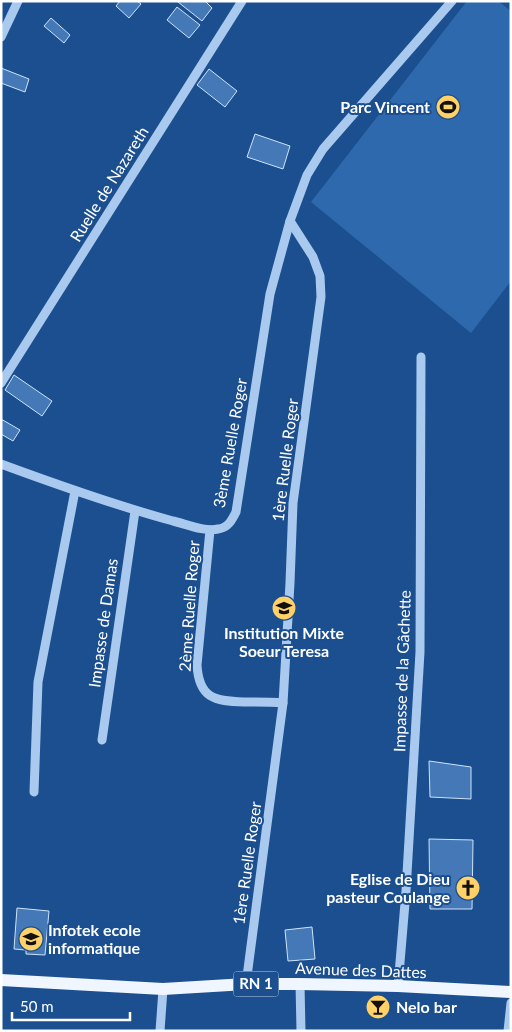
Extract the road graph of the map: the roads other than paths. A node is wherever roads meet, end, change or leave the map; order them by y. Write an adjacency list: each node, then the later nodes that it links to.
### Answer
1 (18, 1): 4 (street)
2 (242, 1): 7 (street, Ruelle de Nazareth)
3 (452, 1): 5 (street)
4 (1, 37)
5 (290, 221): 11 (street, 3ème Ruelle Roger); 12 (street, 1ère Ruelle Roger)
6 (421, 357): 18 (street, Impasse de la Gâchette)
7 (1, 383)
8 (1, 464): 9 (street, 3ème Ruelle Roger)
9 (75, 492): 10 (street, 3ème Ruelle Roger); 14 (street)
10 (135, 511): 11 (street, 3ème Ruelle Roger); 13 (street, Impasse de Damas)
11 (210, 530): 12 (street, 2ème Ruelle Roger)
12 (283, 703): 16 (street, 1ère Ruelle Roger)
13 (102, 740)
14 (34, 792)
15 (1, 980): 19 (main road, Avenue des Dattes / RN 1)
16 (246, 984): 17 (main road, Avenue des Dattes / RN 1); 19 (main road, Avenue des Dattes / RN 1)
17 (300, 984): 18 (main road, Avenue des Dattes / RN 1); 23 (street)
18 (398, 986): 20 (main road, Avenue des Dattes / RN 1)
19 (163, 989): 22 (street)
20 (511, 992)
21 (511, 1003): 24 (street)
22 (160, 1031)
23 (301, 1031)
24 (508, 1031)

